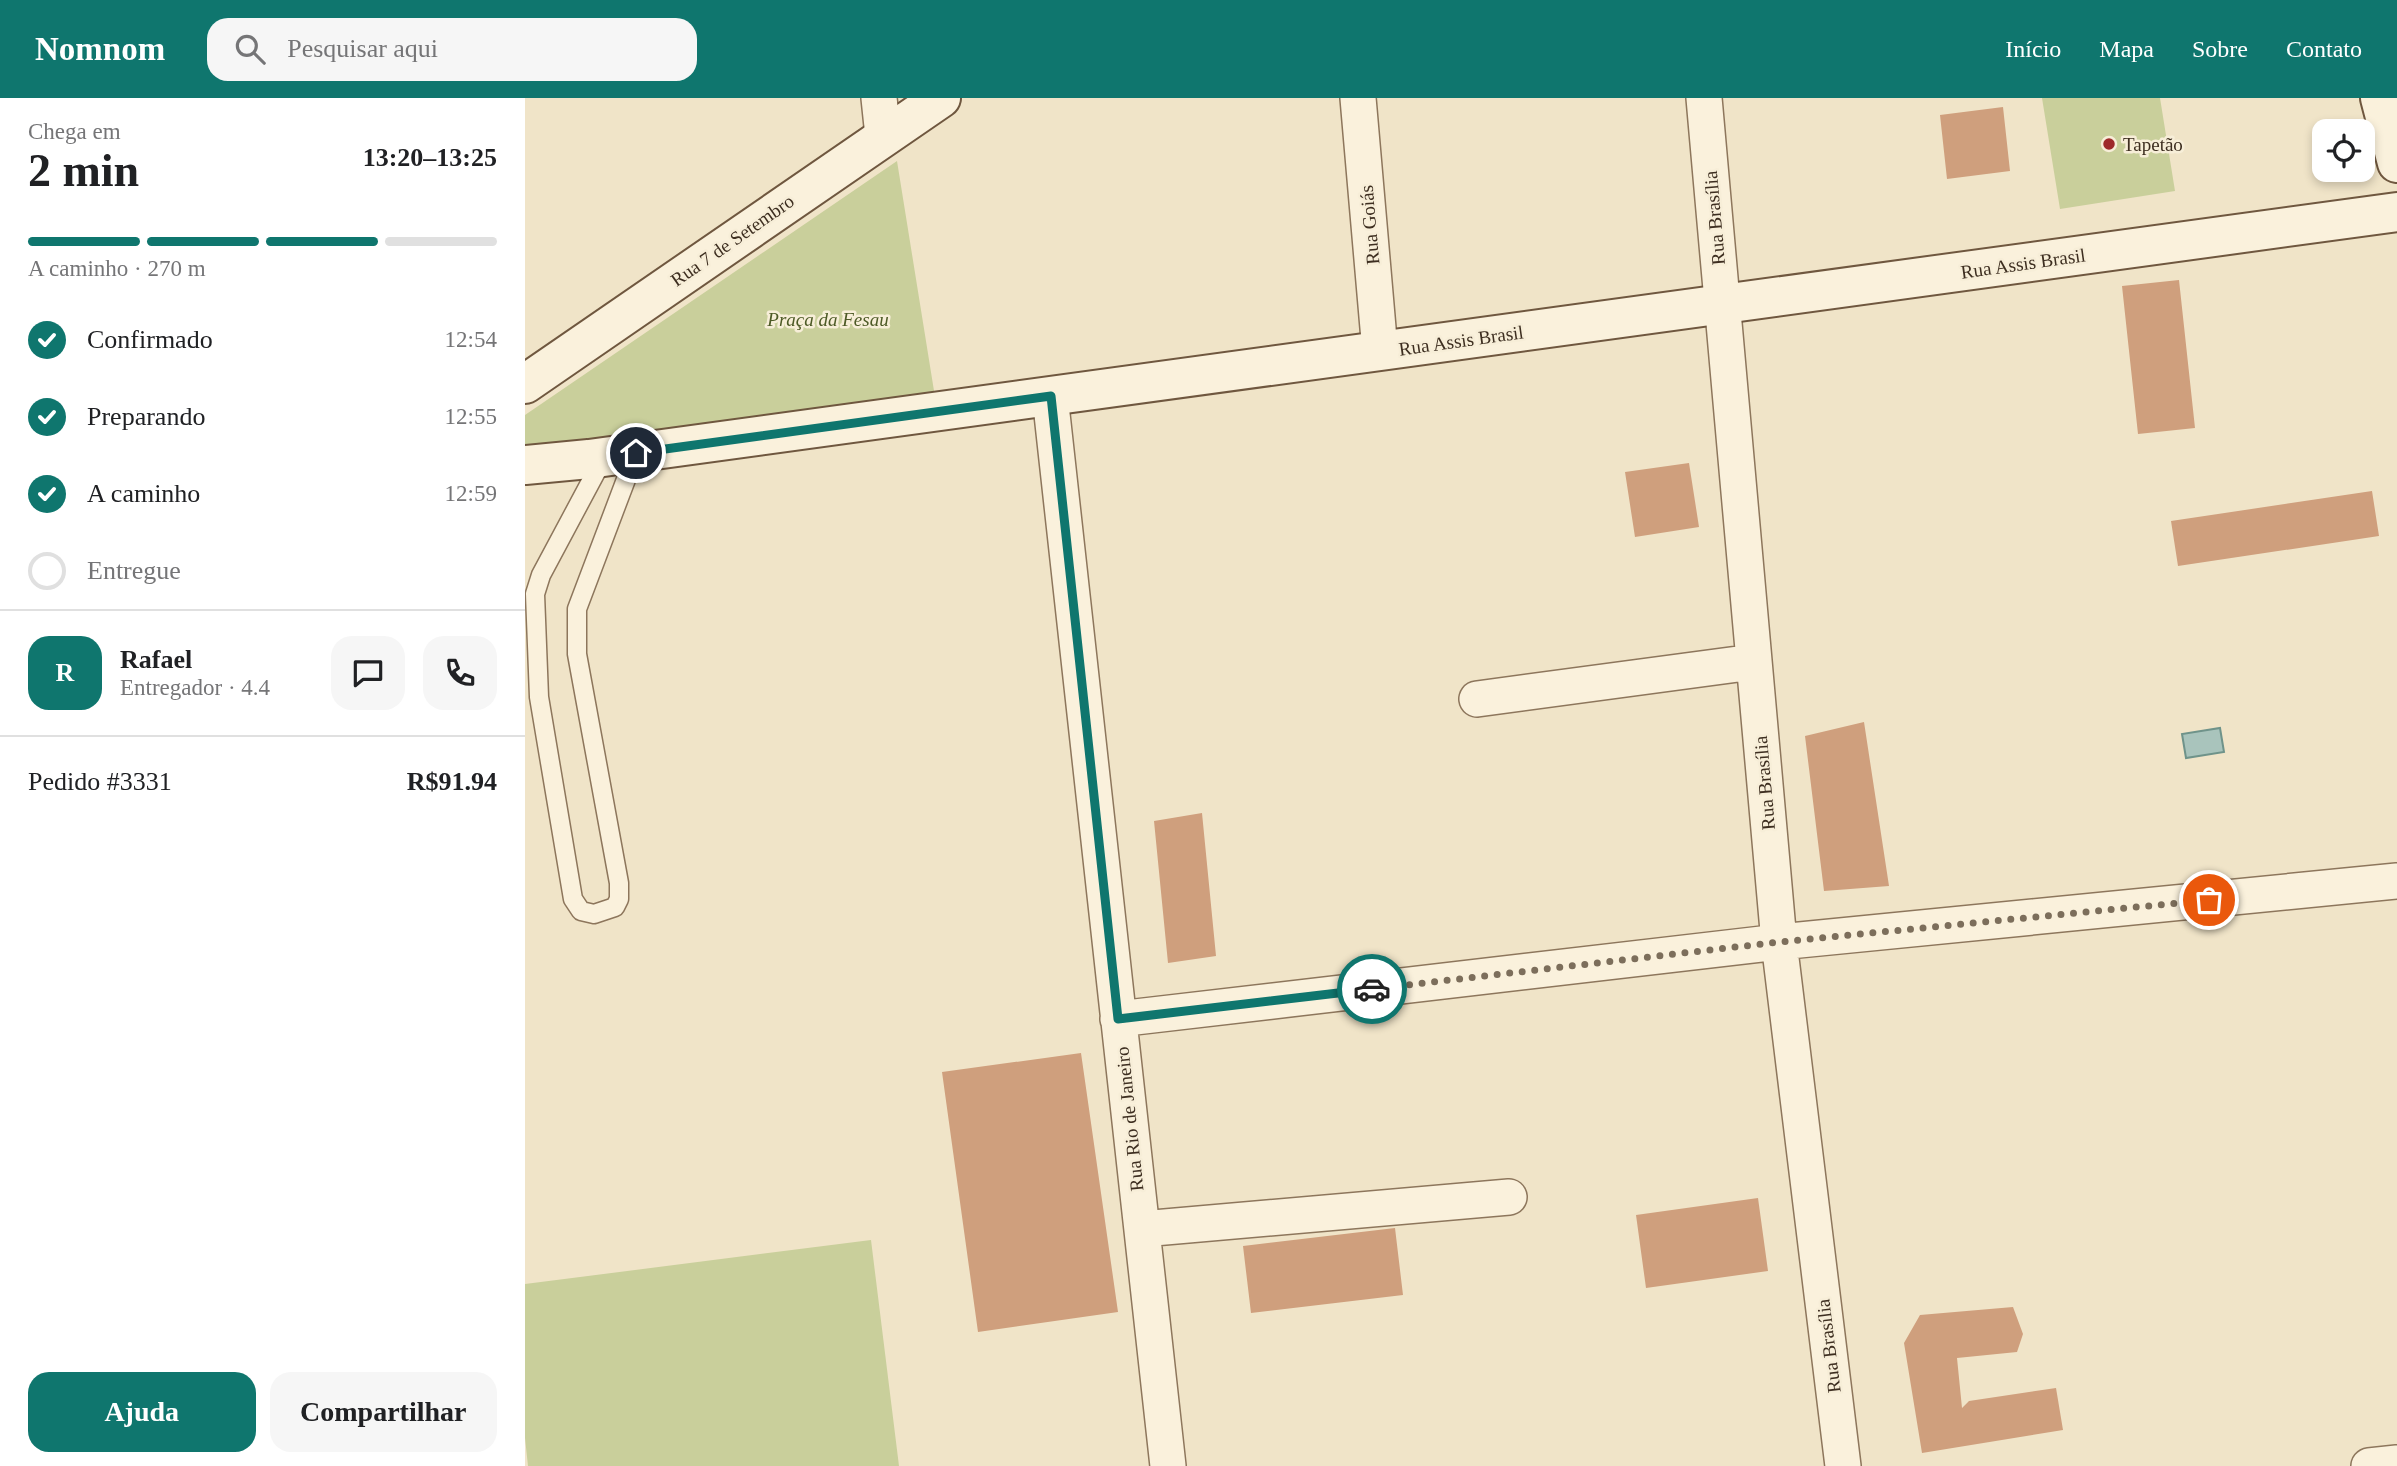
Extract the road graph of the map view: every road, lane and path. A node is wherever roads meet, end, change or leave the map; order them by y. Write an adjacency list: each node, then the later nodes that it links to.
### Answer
1 (879, 98): 6 (street)
2 (941, 98): 6 (main road, Rua 7 de Setembro)
3 (1358, 98): 10 (street, Rua Goiás)
4 (1704, 98): 9 (street, Rua Brasília)
5 (2380, 98): 7 (main road)
6 (883, 136): 11 (main road, Rua 7 de Setembro)
7 (2397, 163)
8 (2397, 212): 9 (main road, Rua Assis Brasil)
9 (1722, 304): 10 (main road, Rua Assis Brasil); 15 (street, Rua Brasília)
10 (1380, 351): 12 (main road, Rua Assis Brasil)
11 (525, 384)
12 (1051, 396): 13 (main road, Rua Assis Brasil); 19 (street, Rua Rio de Janeiro)
13 (620, 455): 13 (lane); 14 (main road, Rua Assis Brasil)
14 (525, 465)
15 (1753, 662): 16 (street); 18 (street, Rua Brasília)
16 (1477, 699)
17 (2397, 881): 18 (street)
18 (1779, 942): 19 (street); 24 (street, Rua Brasília)
19 (1118, 1019): 21 (street, Rua Rio de Janeiro)
20 (1509, 1198): 21 (street)
21 (1142, 1229): 23 (street, Rua Rio de Janeiro)
22 (2397, 1463): 25 (street)
23 (1168, 1466)
24 (1843, 1466)
25 (2369, 1466)

